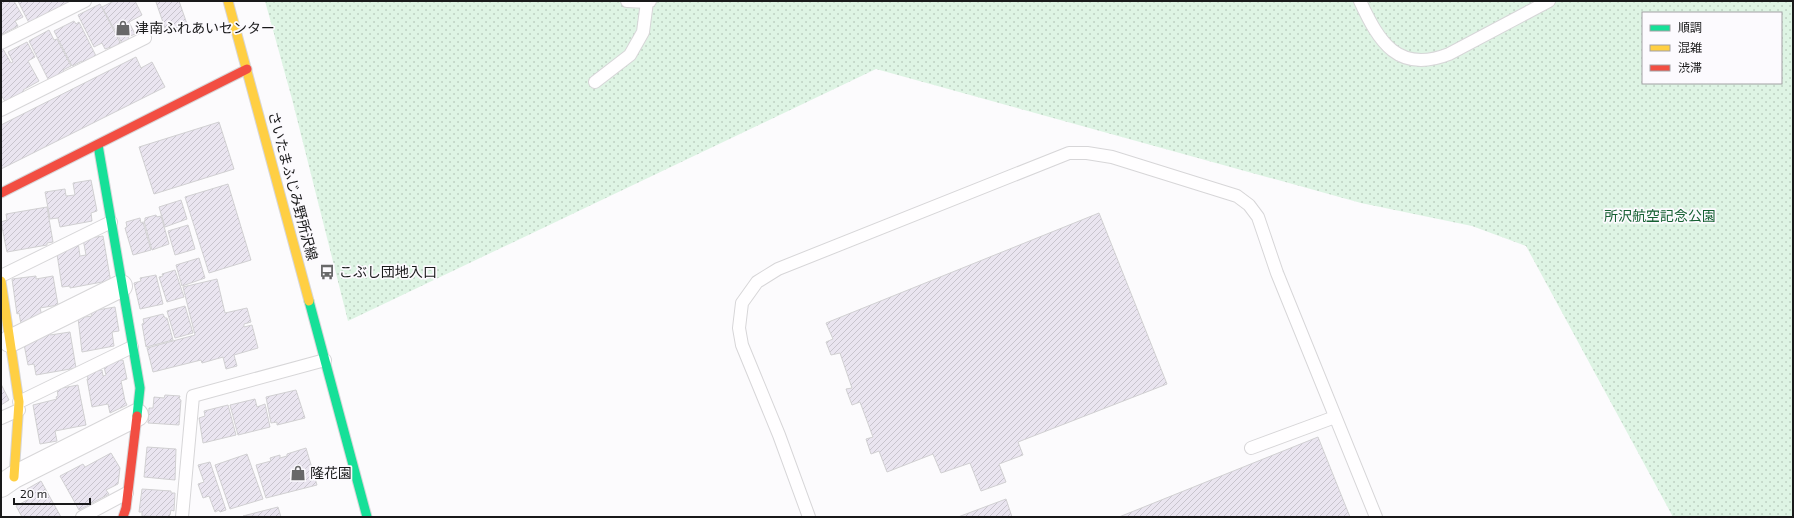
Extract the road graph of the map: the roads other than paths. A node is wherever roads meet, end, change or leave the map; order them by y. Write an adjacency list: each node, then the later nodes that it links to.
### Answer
1 (85, 1): 8 (lane)
2 (229, 1): 9 (street, さいたまふじみ野所沢線)
3 (627, 1): 6 (lane)
4 (1360, 1): 5 (lane)
5 (1549, 1)
6 (649, 2): 10 (lane)
7 (145, 38): 11 (lane)
8 (1, 43)
9 (247, 69): 12 (street); 20 (street, さいたまふじみ野所沢線)
10 (595, 82)
11 (1, 110)
12 (98, 145): 13 (street); 14 (street)
13 (1, 193)
14 (111, 222): 15 (lane); 17 (street)
15 (1, 276)
16 (1, 282): 18 (street)
17 (121, 286): 18 (street); 19 (street)
18 (5, 343): 21 (street)
19 (132, 346): 21 (lane); 22 (street)
20 (325, 360): 30 (lane); 31 (street, さいたまふじみ野所沢線)
21 (19, 406): 24 (lane); 26 (street)
22 (137, 415): 26 (street); 27 (street)
23 (1335, 417): 25 (lane); 32 (lane); 33 (lane)
24 (1, 418)
25 (1251, 448)
26 (7, 482)
27 (127, 494): 28 (lane); 29 (street)
28 (82, 517)
29 (123, 517)
30 (182, 517)
31 (367, 517)
32 (809, 517)
33 (1376, 517)

